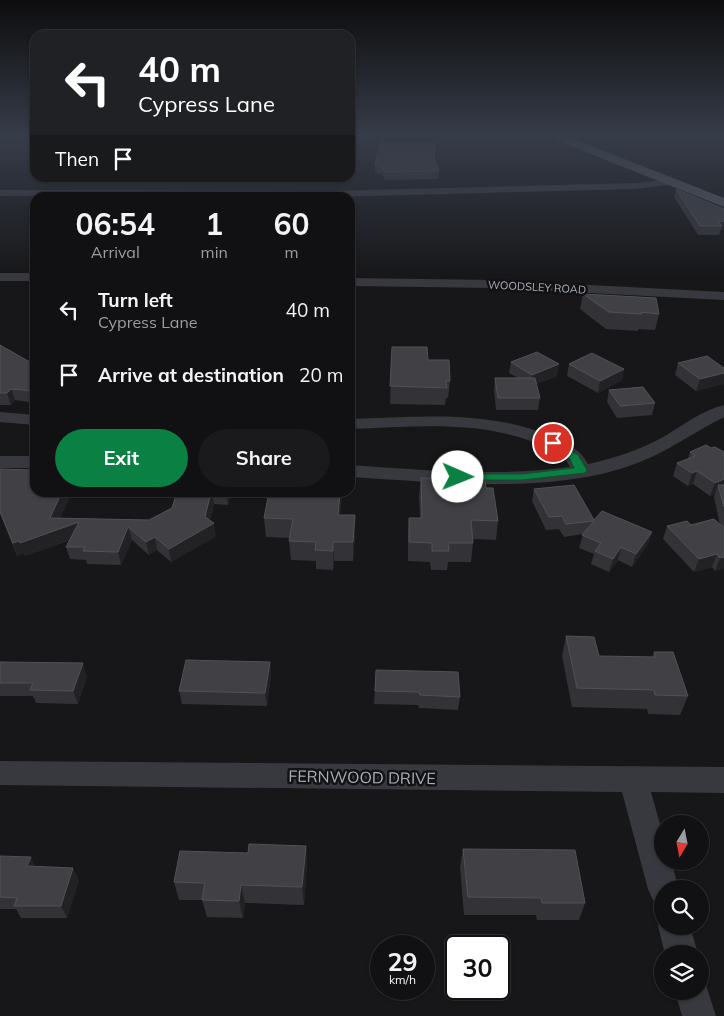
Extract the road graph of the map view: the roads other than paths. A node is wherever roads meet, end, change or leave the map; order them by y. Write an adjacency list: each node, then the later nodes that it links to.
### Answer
1 (666, 182): 5 (street)
2 (671, 182): 6 (main road)
3 (0, 193): 4 (street)
4 (30, 194)
5 (355, 194)
6 (724, 203)
7 (0, 277): 8 (street)
8 (30, 277)
9 (355, 282): 10 (street, WOODSLEY ROAD)
10 (724, 296)
11 (724, 410): 17 (street)
12 (0, 417): 13 (street)
13 (30, 420)
14 (355, 424): 17 (street)
15 (0, 462): 16 (street)
16 (30, 462)
17 (581, 470): 18 (street)
18 (355, 471)
19 (0, 773): 20 (street, FERNWOOD DRIVE)
20 (634, 779): 21 (street, FERNWOOD DRIVE); 22 (street)
21 (724, 780)
22 (662, 880)
23 (695, 1000): 24 (street)
24 (699, 1016)

